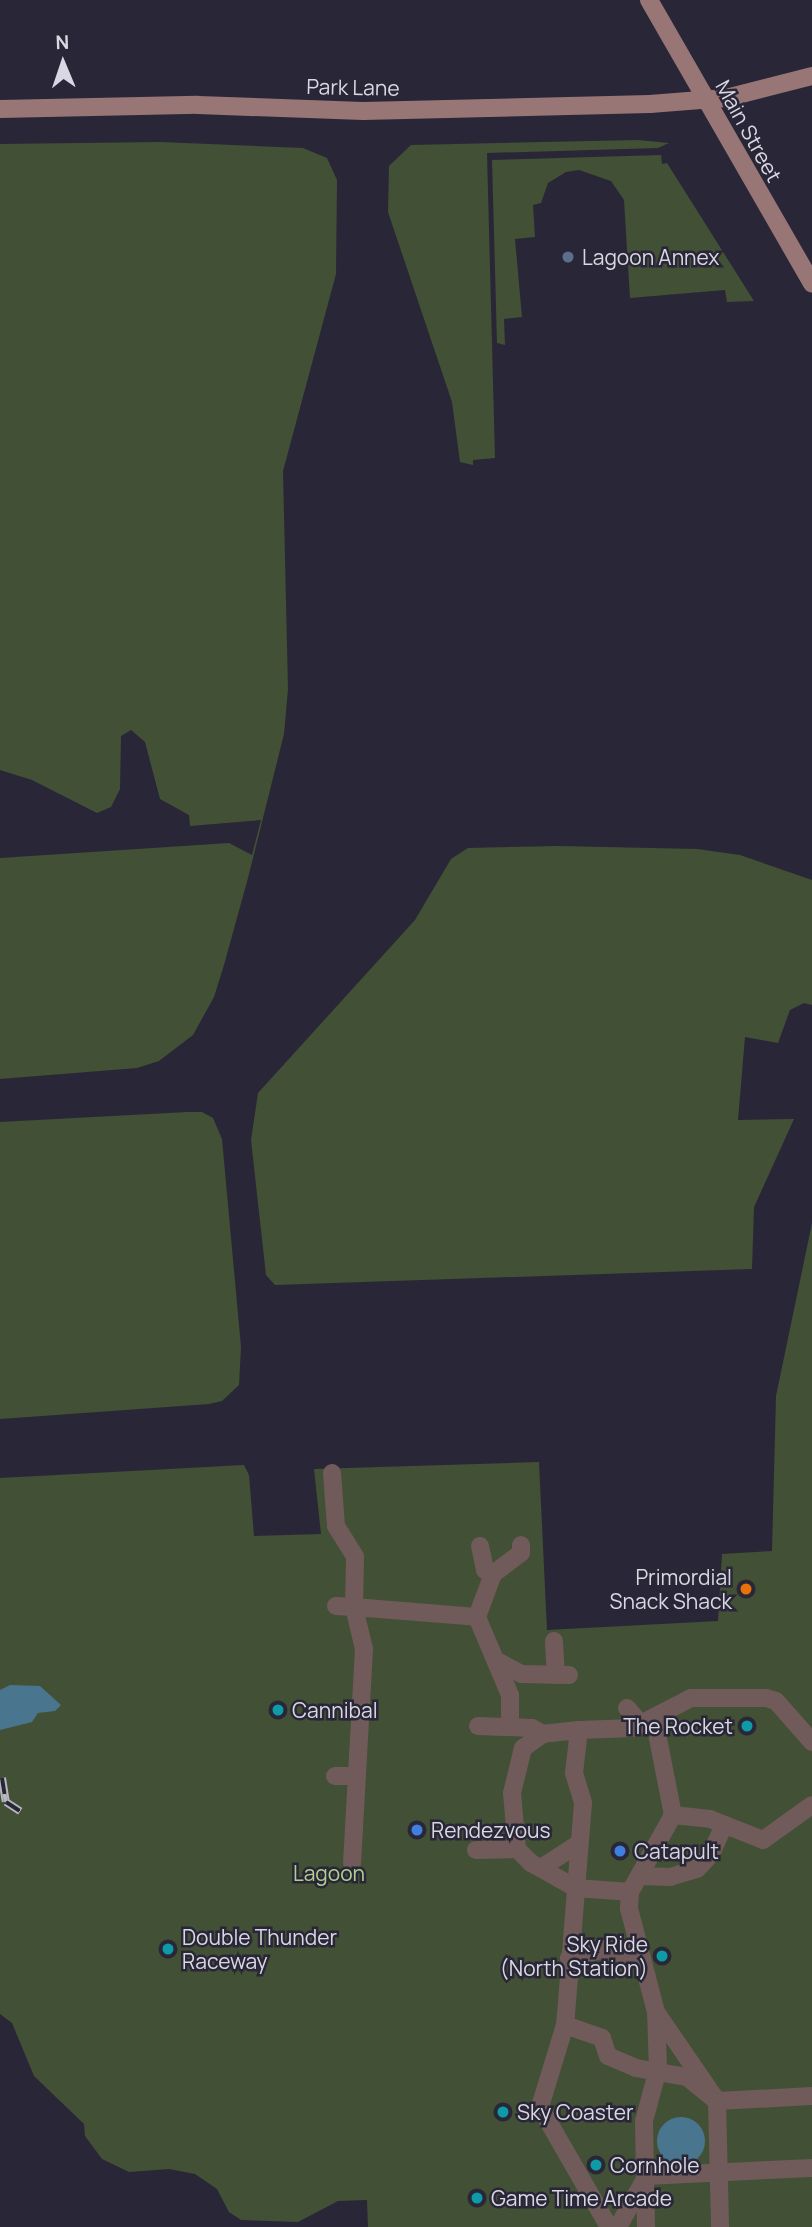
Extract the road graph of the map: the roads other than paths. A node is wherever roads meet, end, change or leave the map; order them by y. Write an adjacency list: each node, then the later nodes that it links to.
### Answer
1 (649, 0): 3 (main road, Main Street)
2 (812, 76): 3 (main road, Park Lane)
3 (706, 101): 4 (main road, Park Lane); 5 (main road, Main Street)
4 (0, 109)
5 (812, 283)
6 (331, 1474): 11 (street)
7 (521, 1545): 9 (street)
8 (480, 1546): 9 (street)
9 (493, 1574): 12 (street)
10 (336, 1606): 11 (street)
11 (355, 1607): 12 (street); 23 (street)
12 (477, 1617): 14 (street)
13 (554, 1641): 14 (street)
14 (497, 1661): 15 (street)
15 (510, 1707): 18 (street); 18 (street)
16 (627, 1708): 17 (street)
17 (648, 1721): 19 (street); 21 (street); 25 (street)
18 (510, 1725): 20 (street)
19 (575, 1725): 20 (street); 27 (street)
20 (543, 1734): 28 (street)
21 (812, 1742)
22 (335, 1776): 23 (street)
23 (357, 1776): 30 (street)
24 (812, 1805): 26 (street)
25 (673, 1815): 26 (street); 32 (street)
26 (723, 1825): 32 (street)
27 (578, 1844): 31 (street); 33 (street)
28 (517, 1849): 29 (street); 31 (street)
29 (476, 1850)
30 (352, 1863)
31 (541, 1868): 33 (street)
32 (634, 1884): 33 (street); 35 (street)
33 (576, 1888): 34 (street)
34 (569, 1958): 35 (street); 37 (street)
35 (639, 1958): 36 (street)
36 (656, 2012): 38 (street); 40 (street)
37 (565, 2025): 38 (street); 44 (street)
38 (658, 2069): 40 (street); 43 (street)
39 (812, 2096): 40 (street)
40 (717, 2101): 42 (street)
41 (812, 2168): 42 (street)
42 (719, 2171): 43 (street); 47 (street)
43 (646, 2176): 45 (street); 46 (street)
44 (609, 2227)
45 (618, 2227)
46 (646, 2227)
47 (720, 2227)

